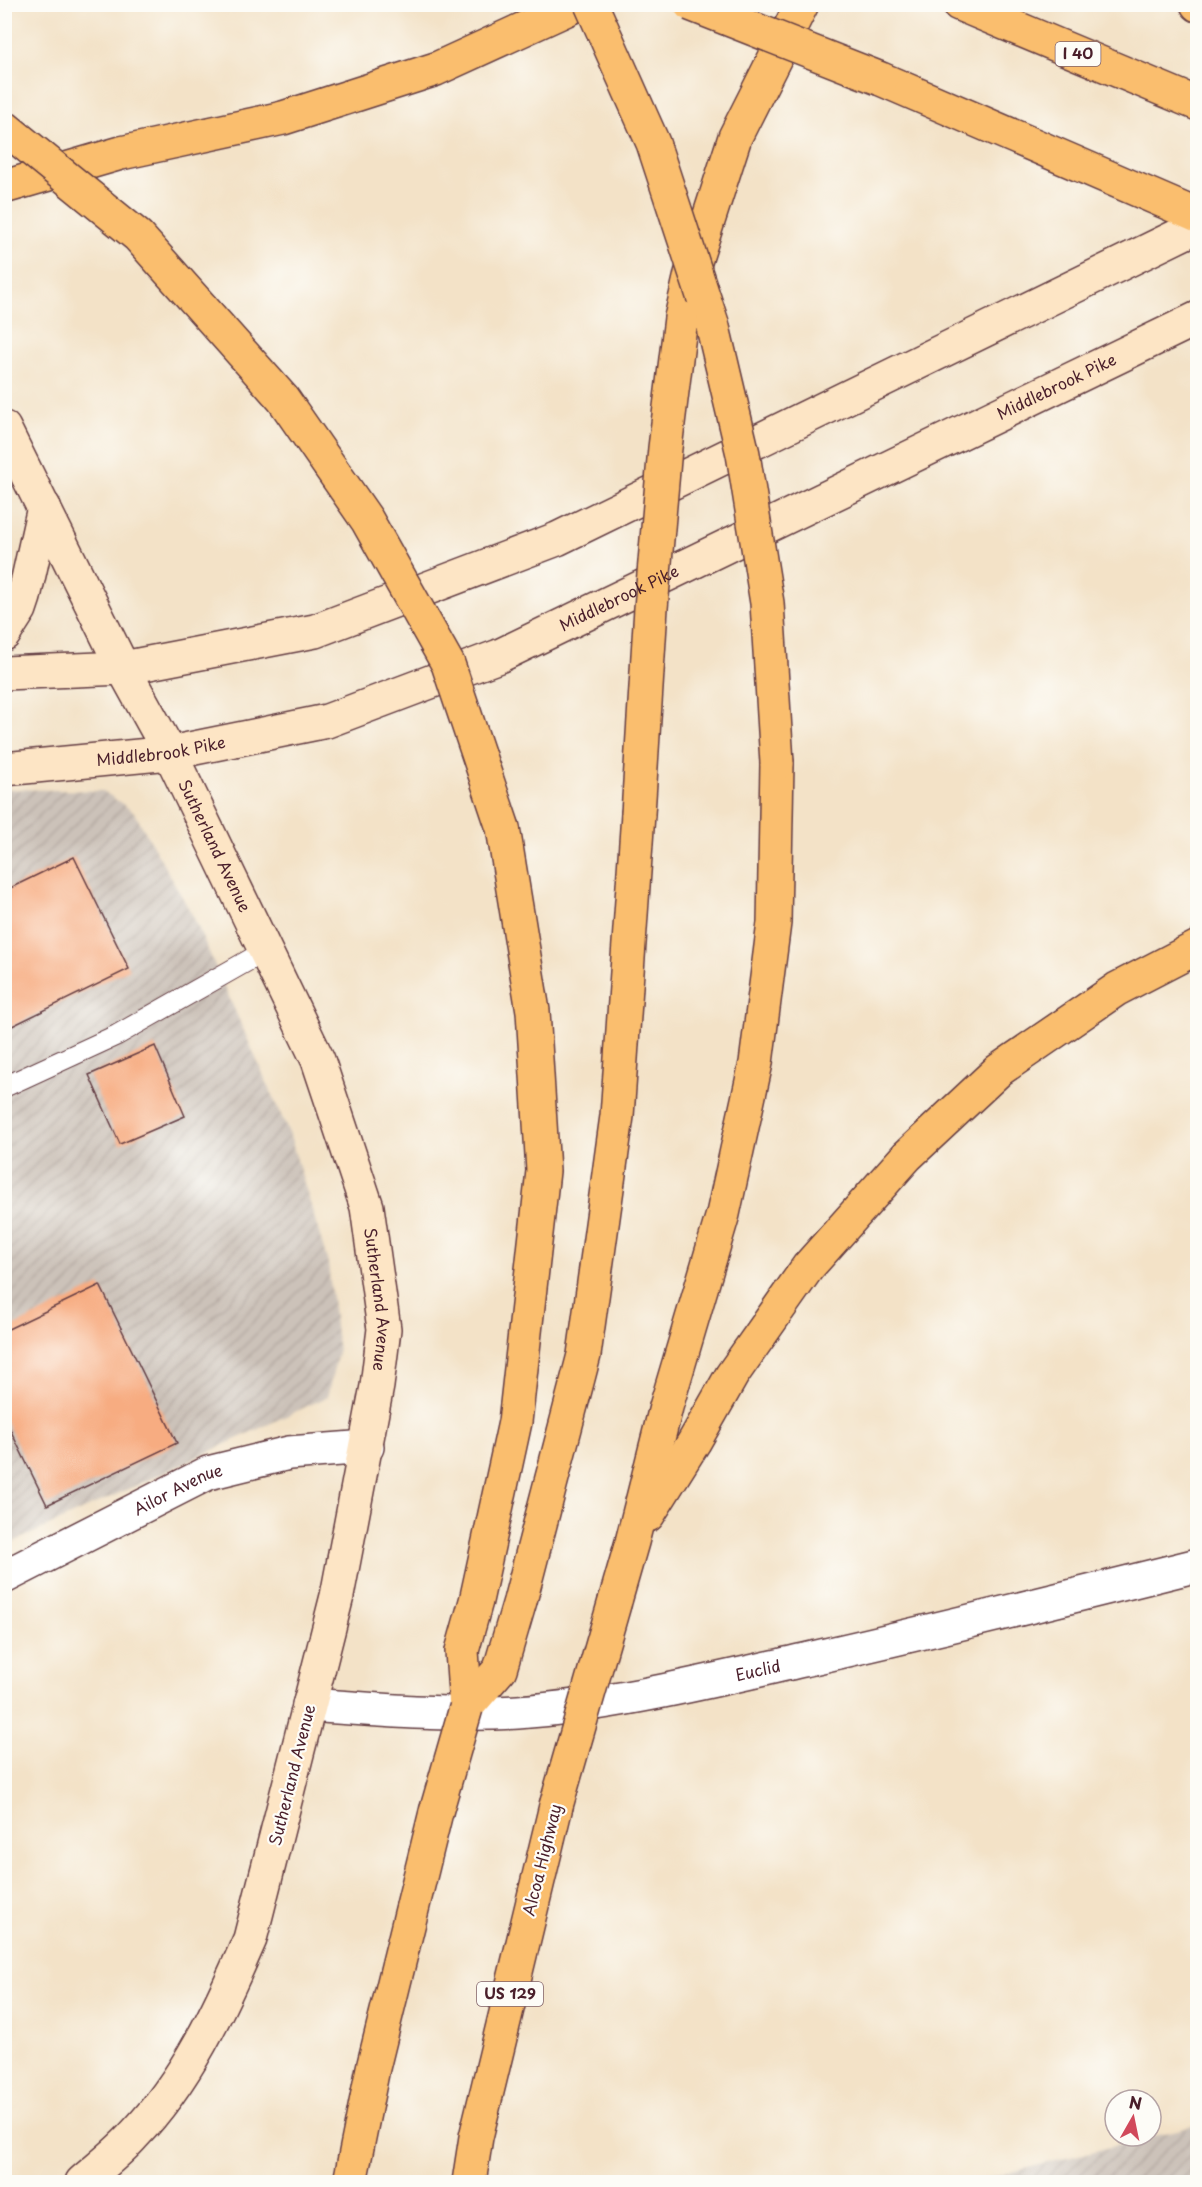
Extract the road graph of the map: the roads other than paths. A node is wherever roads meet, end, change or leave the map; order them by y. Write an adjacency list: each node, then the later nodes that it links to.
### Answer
1 (578, 4): 8 (highway)
2 (591, 4): 23 (highway, bridge)
3 (690, 4): 9 (highway, bridge)
4 (802, 4): 27 (highway, bridge)
5 (959, 4): 6 (highway, I 40)
6 (1197, 104)
7 (4, 127): 27 (highway, bridge)
8 (4, 188)
9 (1197, 216)
10 (1197, 226): 15 (main road)
11 (1197, 318): 17 (main road, Middlebrook Pike)
12 (4, 428): 13 (main road, Sutherland Avenue)
13 (44, 507): 14 (main road); 15 (main road, Sutherland Avenue)
14 (4, 634)
15 (123, 668): 16 (main road); 17 (main road, Sutherland Avenue)
16 (4, 673)
17 (170, 753): 18 (main road, Middlebrook Pike); 20 (main road, Sutherland Avenue)
18 (4, 769)
19 (1197, 947): 23 (highway)
20 (265, 951): 21 (lane); 22 (main road, Sutherland Avenue)
21 (4, 1087)
22 (367, 1447): 25 (street, Ailor Avenue); 26 (main road, Sutherland Avenue)
23 (632, 1542): 30 (highway, Alcoa Highway / US 129, bridge)
24 (1197, 1565): 26 (street, Euclid)
25 (4, 1577)
26 (309, 1705): 28 (main road, Sutherland Avenue)
27 (466, 1708): 29 (highway, bridge)
28 (82, 2182)
29 (350, 2182)
30 (469, 2182)

